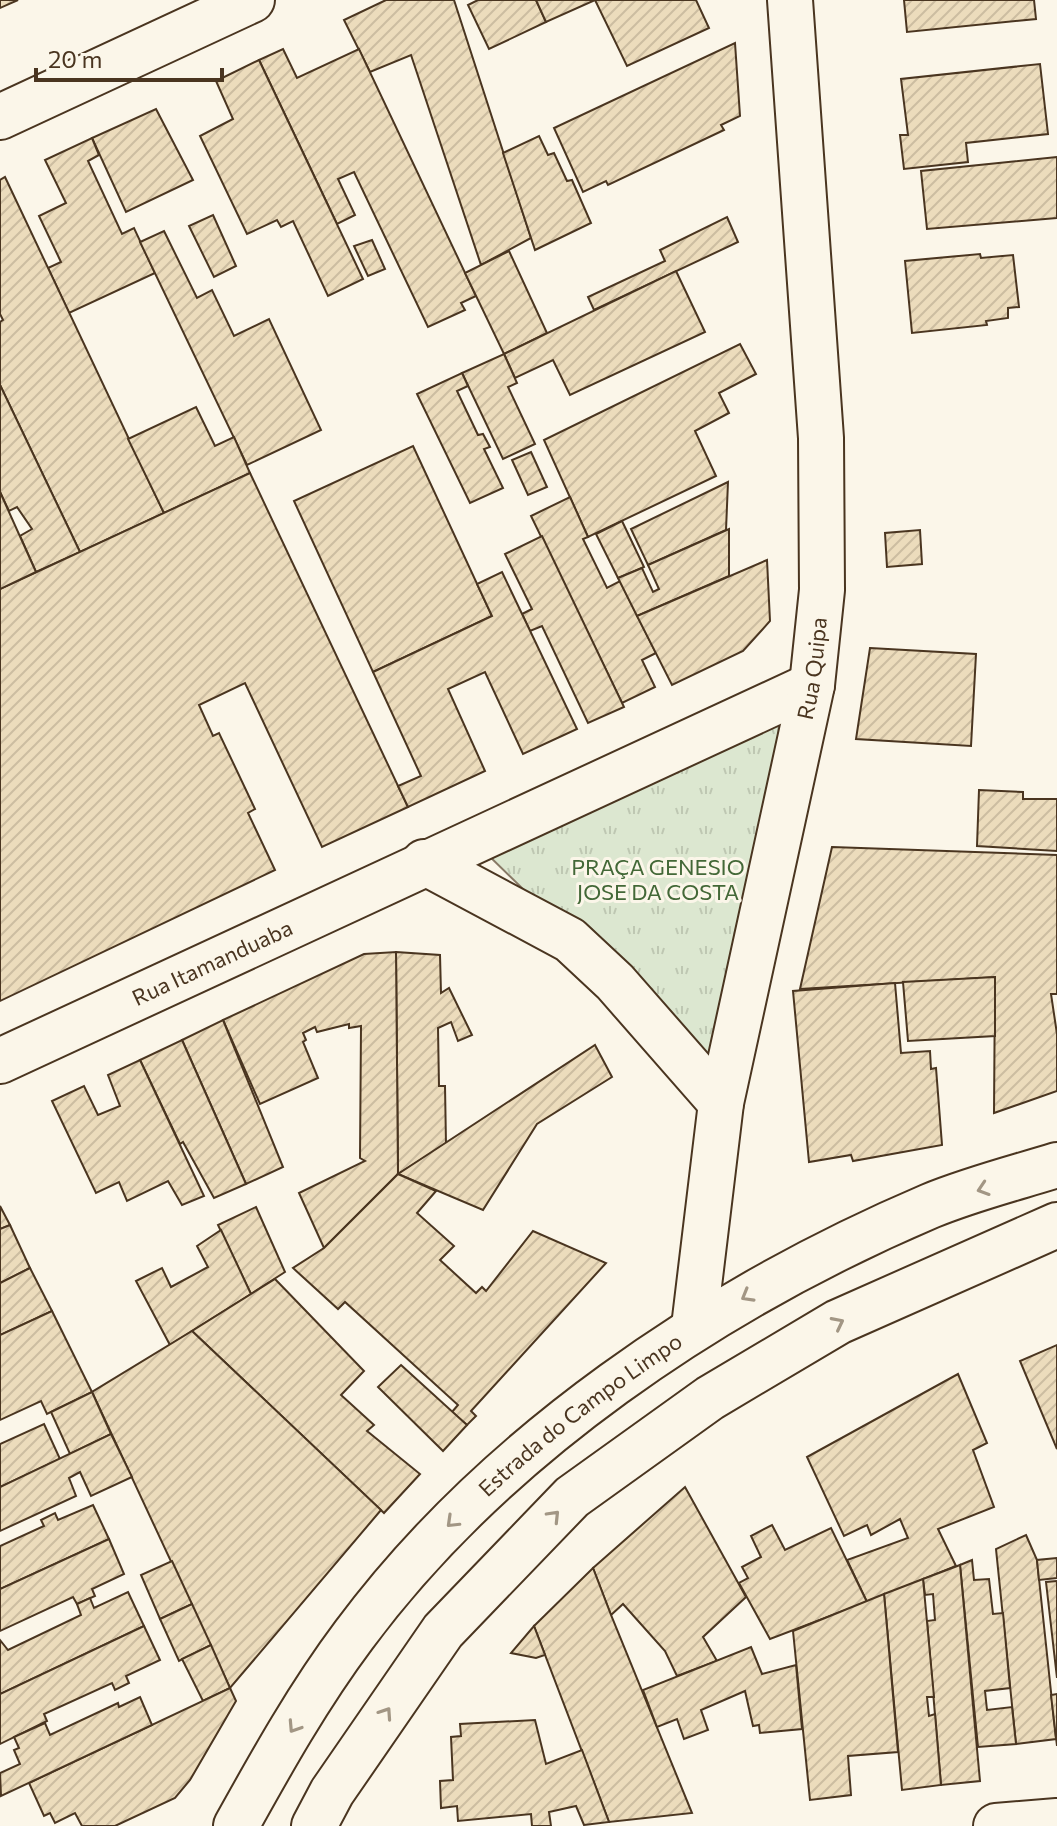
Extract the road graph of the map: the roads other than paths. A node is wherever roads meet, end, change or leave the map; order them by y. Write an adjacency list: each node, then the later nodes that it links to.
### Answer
1 (252, 0): 3 (street)
2 (790, 0): 4 (street, Rua Quipa)
3 (0, 117)
4 (812, 685): 5 (street, Rua Itamanduaba); 7 (street, Rua Quipa)
5 (424, 862): 6 (street, Rua Itamanduaba); 7 (street)
6 (0, 1061)
7 (721, 1103): 10 (street, Rua Quipa)
8 (1057, 1165): 10 (street, Estrada do Campo Limpo, one-way to 10)
9 (1057, 1225): 13 (street, one-way to 9)
10 (694, 1327): 12 (street, Estrada do Campo Limpo, one-way to 12)
11 (1057, 1821): 14 (street)
12 (236, 1826)
13 (314, 1826)
14 (996, 1826)

